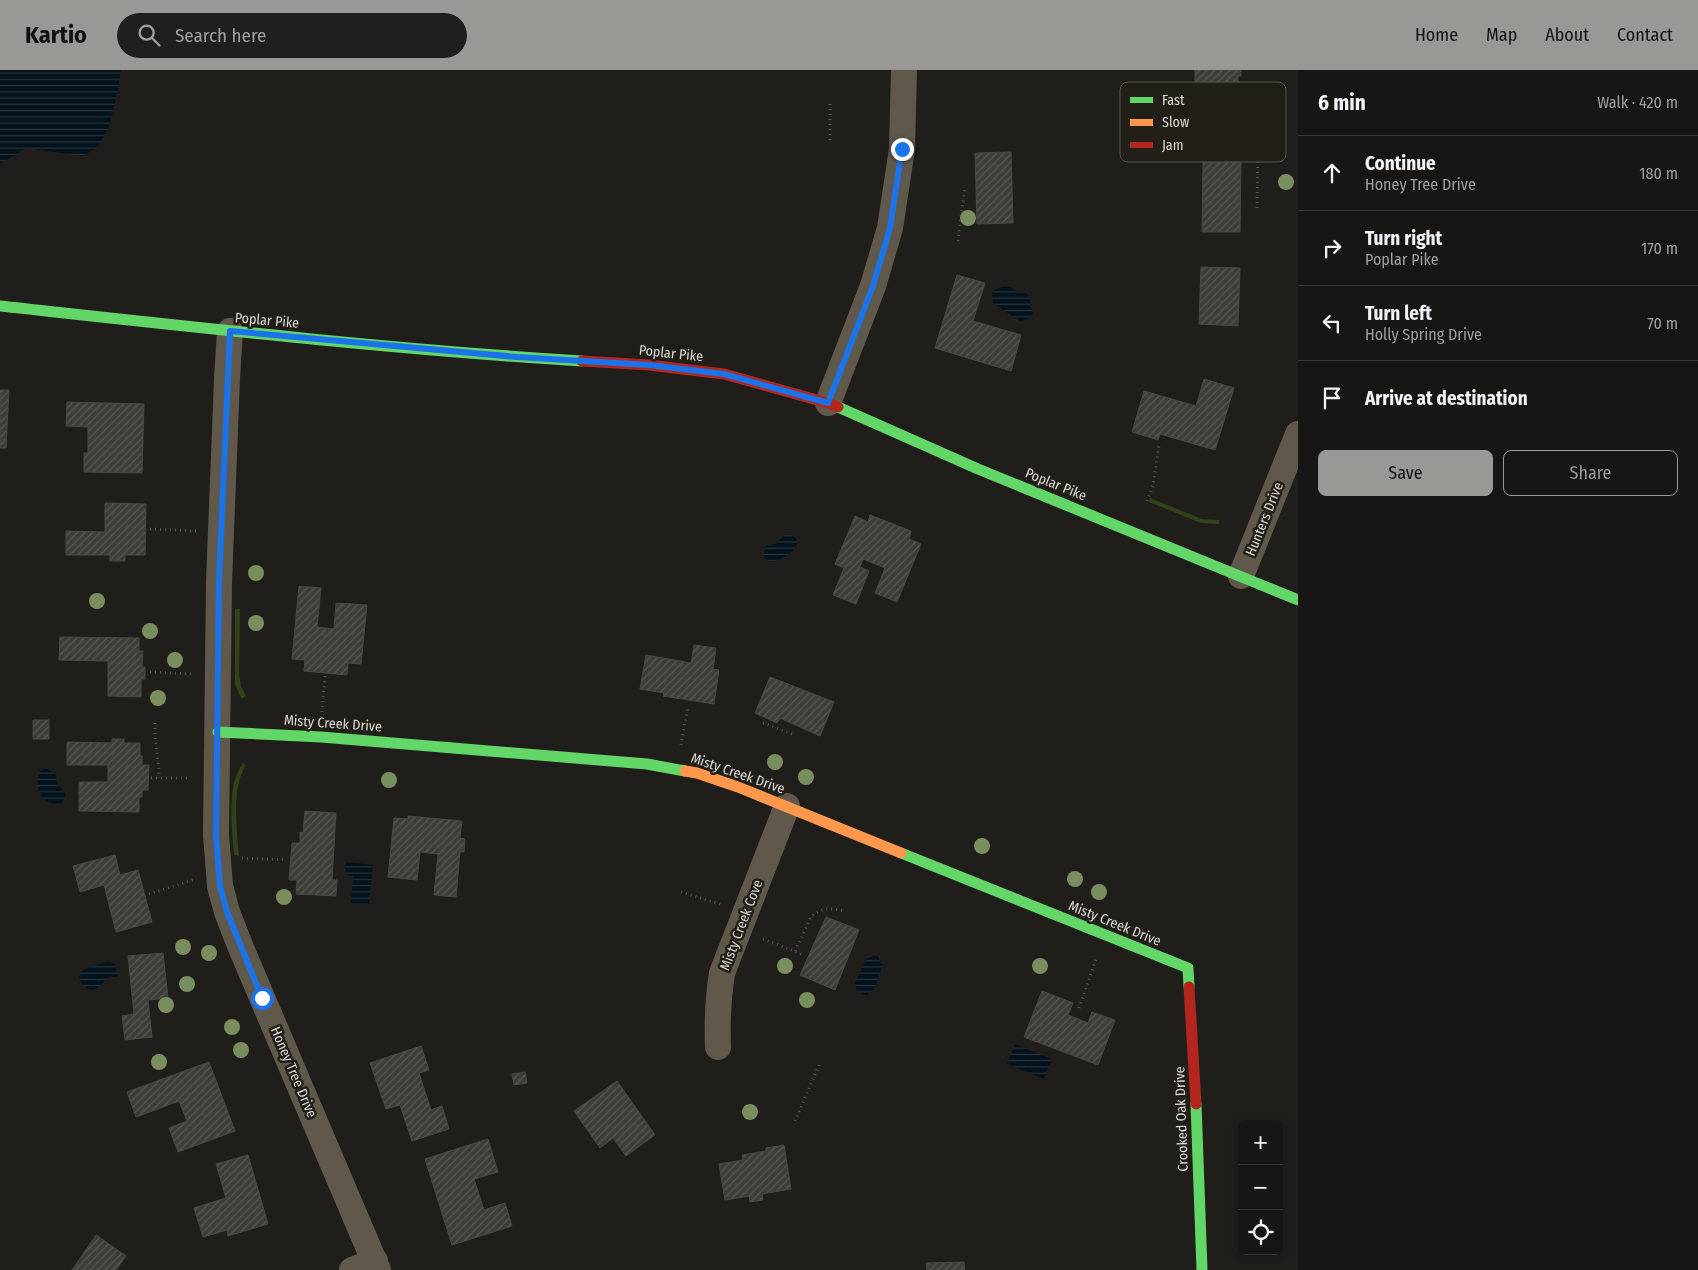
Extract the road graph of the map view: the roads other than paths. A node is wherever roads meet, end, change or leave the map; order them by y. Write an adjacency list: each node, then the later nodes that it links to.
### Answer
1 (904, 70): 4 (street)
2 (0, 306): 3 (main road, Poplar Pike)
3 (230, 331): 4 (main road, Poplar Pike); 8 (street, Honey Tree Drive)
4 (828, 403): 6 (main road, Poplar Pike)
5 (1298, 434): 6 (street, Hunters Drive)
6 (1241, 576): 7 (main road, Poplar Pike)
7 (1298, 600)
8 (218, 732): 9 (main road, Misty Creek Drive); 12 (street, Honey Tree Drive)
9 (787, 806): 10 (main road, Misty Creek Drive); 11 (street, Misty Creek Cove)
10 (1188, 968): 13 (main road, Crooked Oak Drive)
11 (718, 1047)
12 (368, 1267)
13 (1202, 1270)

